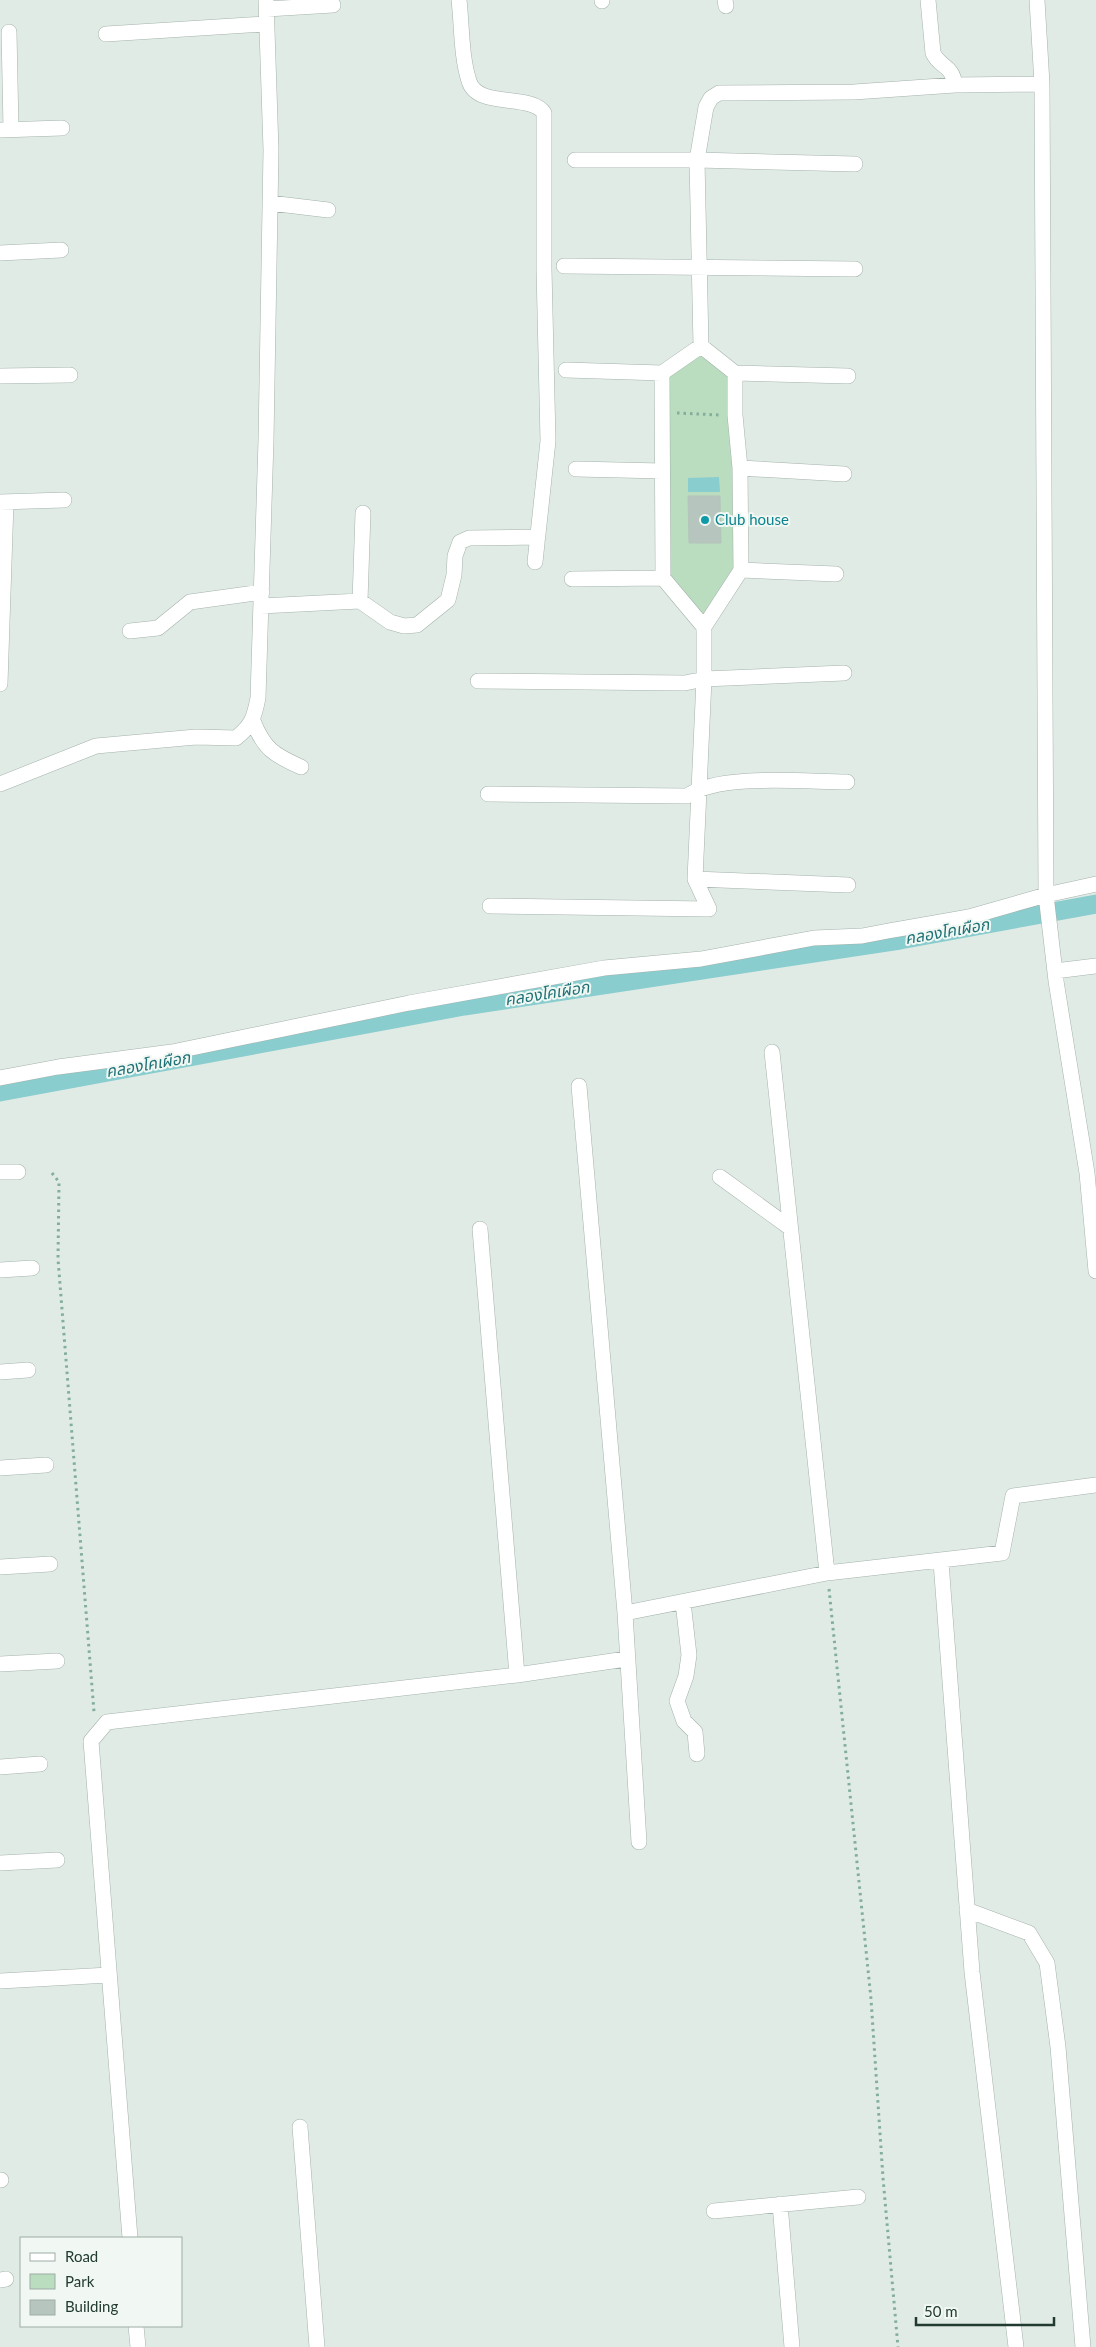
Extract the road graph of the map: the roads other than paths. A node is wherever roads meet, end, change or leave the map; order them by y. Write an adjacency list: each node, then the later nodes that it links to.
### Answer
1 (459, 0): 36 (street)
2 (928, 0): 9 (street)
3 (1037, 0): 8 (street)
4 (333, 5): 5 (street)
5 (266, 11): 7 (street); 15 (street)
6 (9, 32): 11 (street)
7 (106, 34)
8 (1042, 84): 9 (street); 59 (street)
9 (955, 85): 13 (street)
10 (62, 128): 11 (street)
11 (6, 130)
12 (575, 160): 13 (street)
13 (697, 160): 14 (street); 20 (street)
14 (855, 164)
15 (270, 203): 16 (street); 42 (street)
16 (328, 210)
17 (61, 250): 18 (street)
18 (0, 253)
19 (564, 266): 20 (street)
20 (699, 266): 21 (street); 22 (street)
21 (855, 269)
22 (701, 346): 24 (street); 25 (street)
23 (566, 370): 24 (street)
24 (662, 373): 31 (street)
25 (736, 373): 28 (street); 29 (street)
26 (70, 375): 27 (street)
27 (0, 376)
28 (848, 376)
29 (740, 468): 32 (street); 38 (street)
30 (576, 469): 31 (street)
31 (662, 470): 40 (street)
32 (844, 474)
33 (64, 500): 34 (street)
34 (3, 502): 49 (street)
35 (363, 513): 43 (street)
36 (538, 537): 37 (street); 43 (street)
37 (535, 562)
38 (741, 570): 39 (street); 44 (street)
39 (836, 574)
40 (662, 578): 41 (street); 44 (street)
41 (572, 579)
42 (262, 599): 43 (street); 45 (street); 50 (street)
43 (360, 601)
44 (704, 627): 47 (street)
45 (130, 631)
46 (844, 673): 47 (street)
47 (704, 679): 48 (street); 54 (street)
48 (478, 681)
49 (0, 684)
50 (253, 721): 51 (street); 53 (street)
51 (302, 767)
52 (847, 782): 54 (street)
53 (0, 784)
54 (698, 788): 55 (street); 56 (street)
55 (488, 794)
56 (695, 879): 58 (street); 60 (street)
57 (1096, 884): 59 (street)
58 (848, 885)
59 (1046, 899): 62 (street); 64 (street)
60 (490, 906)
61 (1096, 966): 62 (street)
62 (1055, 971): 73 (street)
63 (772, 1052): 69 (street)
64 (0, 1078)
65 (579, 1086): 84 (street)
66 (0, 1172): 67 (street)
67 (18, 1172)
68 (720, 1177): 69 (street)
69 (789, 1227): 82 (street)
70 (480, 1229): 88 (street)
71 (32, 1268): 72 (street)
72 (0, 1270)
73 (1096, 1271)
74 (28, 1370): 75 (street)
75 (0, 1372)
76 (46, 1466): 77 (street)
77 (0, 1468)
78 (1096, 1485): 79 (street)
79 (941, 1562): 82 (street); 95 (street)
80 (50, 1564): 81 (street)
81 (0, 1567)
82 (827, 1573): 83 (street)
83 (683, 1602): 84 (street); 89 (street)
84 (625, 1613): 85 (street)
85 (626, 1659): 88 (street); 92 (street)
86 (57, 1661): 87 (street)
87 (0, 1664)
88 (517, 1675): 96 (street)
89 (697, 1754)
90 (40, 1764): 91 (street)
91 (0, 1767)
92 (639, 1842)
93 (57, 1860): 94 (street)
94 (0, 1863)
95 (967, 1910): 107 (street); 108 (street)
96 (109, 1975): 97 (street); 102 (street)
97 (0, 1981)
98 (300, 2127): 105 (street)
99 (858, 2197): 100 (street)
100 (780, 2204): 101 (street); 106 (street)
101 (714, 2211)
102 (130, 2237)
103 (136, 2327): 104 (street)
104 (138, 2347)
105 (317, 2347)
106 (792, 2347)
107 (1016, 2347)
108 (1083, 2347)

